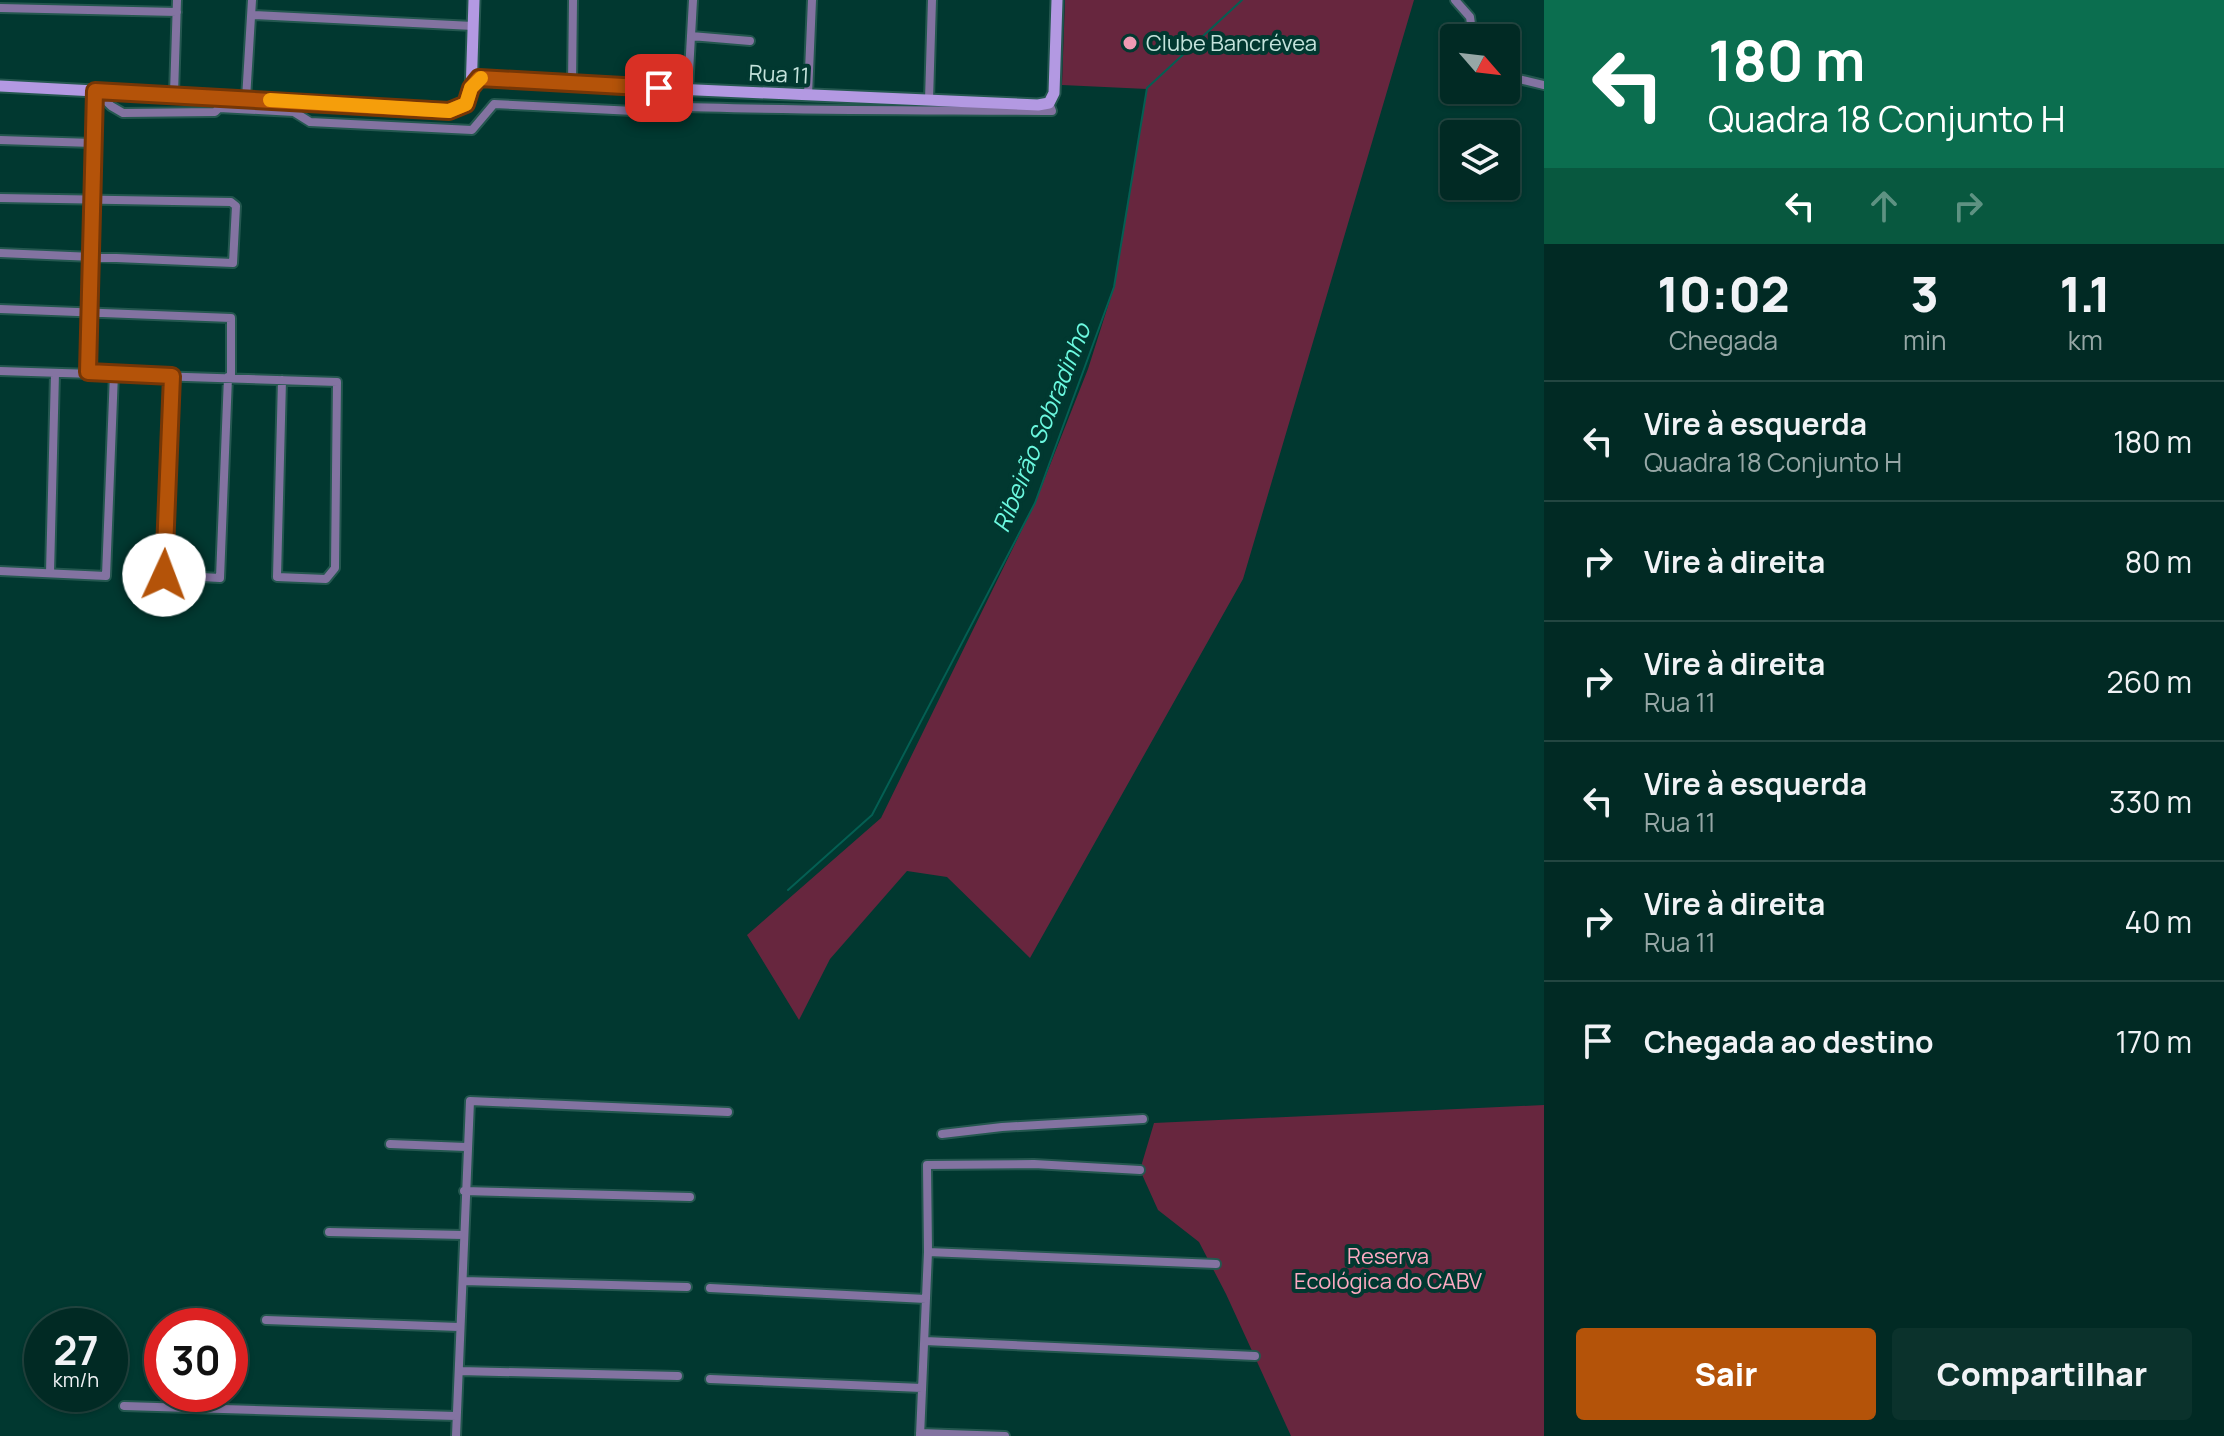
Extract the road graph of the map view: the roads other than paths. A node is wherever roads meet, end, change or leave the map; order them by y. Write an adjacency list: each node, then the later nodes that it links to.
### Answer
1 (177, 0): 11 (street)
2 (252, 0): 12 (street)
3 (474, 0): 14 (street)
4 (573, 0): 20 (street)
5 (693, 0): 15 (street)
6 (812, 0): 27 (street)
7 (932, 0): 30 (street)
8 (1057, 0): 28 (street)
9 (1455, 0): 13 (street)
10 (0, 8): 11 (street)
11 (177, 12): 26 (street)
12 (252, 15): 14 (street); 29 (street)
13 (1471, 24)
14 (473, 26): 17 (street)
15 (691, 36): 16 (street); 24 (street)
16 (750, 41)
17 (473, 55): 19 (street); 23 (street)
18 (1520, 79): 21 (street)
19 (495, 81): 20 (street, Rua 11); 23 (street, Rua 11)
20 (572, 84): 24 (street, Rua 11)
21 (1544, 85)
22 (0, 86): 25 (street)
23 (471, 88): 29 (street)
24 (688, 90): 27 (street, Rua 11)
25 (96, 91): 26 (street); 28 (street); 32 (street)
26 (174, 94): 29 (street)
27 (808, 95): 30 (street, Rua 11)
28 (1052, 98): 30 (street, Rua 11)
29 (246, 99)
30 (929, 100)
31 (0, 140): 32 (street)
32 (93, 143): 34 (street)
33 (0, 198): 34 (street)
34 (92, 200): 36 (street); 36 (street)
35 (0, 253): 36 (street)
36 (91, 257): 38 (street)
37 (0, 309): 38 (street)
38 (91, 313): 40 (street); 44 (street)
39 (0, 371): 41 (street)
40 (88, 372): 41 (street); 42 (street)
41 (55, 373): 47 (street)
42 (114, 373): 43 (street); 47 (street)
43 (172, 376): 44 (street); 44 (street)
44 (229, 376): 45 (street)
45 (282, 380): 45 (street)
46 (0, 571): 47 (street)
47 (50, 573)
48 (728, 1112): 52 (street)
49 (1143, 1119): 50 (street)
50 (942, 1134)
51 (390, 1144): 52 (street)
52 (466, 1147): 54 (street)
53 (1140, 1170): 58 (street)
54 (464, 1191): 55 (street); 57 (street)
55 (690, 1197)
56 (329, 1232): 57 (street)
57 (463, 1235): 60 (street)
58 (928, 1252): 59 (street); 63 (street)
59 (1216, 1264)
60 (463, 1281): 61 (street); 65 (street)
61 (687, 1287)
62 (710, 1288): 63 (street)
63 (926, 1299): 66 (street)
64 (266, 1320): 65 (street)
65 (459, 1327): 68 (street)
66 (925, 1341): 67 (street); 71 (street)
67 (1255, 1356)
68 (459, 1371): 69 (street); 73 (street)
69 (678, 1376)
70 (710, 1379): 71 (street)
71 (922, 1388): 74 (street)
72 (128, 1406): 73 (street)
73 (456, 1416): 75 (street)
74 (920, 1434): 76 (street)
75 (456, 1436)
76 (1005, 1436)

